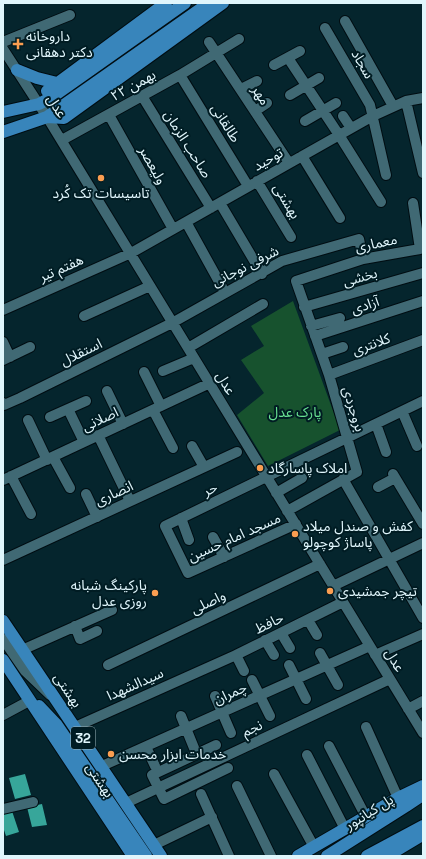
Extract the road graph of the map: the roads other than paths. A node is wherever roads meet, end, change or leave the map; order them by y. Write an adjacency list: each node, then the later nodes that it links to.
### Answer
1 (166, 3): 20 (main road)
2 (184, 3): 29 (main road)
3 (209, 3): 37 (main road)
4 (224, 3): 37 (main road)
5 (70, 15): 9 (street)
6 (345, 21): 30 (street)
7 (325, 28): 36 (street, سجاد)
8 (239, 38): 13 (street, ۲۲ بهمن)
9 (3, 42)
10 (209, 42): 13 (street, مهر)
11 (3, 49): 16 (street, عدل)
12 (300, 51): 14 (street)
13 (217, 53): 17 (street, ۲۲ بهمن); 22 (street, مهر)
14 (288, 58): 15 (street); 21 (street)
15 (274, 65)
16 (17, 70): 20 (main road); 29 (street, عدل)
17 (180, 75): 24 (street, ۲۲ بهمن); 48 (street, طالقانی)
18 (319, 78): 21 (street)
19 (257, 81): 22 (street)
20 (57, 83): 29 (main road)
21 (306, 86): 23 (street); 32 (street)
22 (240, 89): 31 (street, مهر)
23 (290, 95)
24 (142, 96): 34 (street, ۲۲ بهمن); 51 (street, صاحب الزمان)
25 (423, 98): 26 (street, توحید)
26 (406, 101): 30 (street, توحید); 45 (street)
27 (267, 103): 31 (street)
28 (336, 103): 32 (street)
29 (39, 104): 33 (main road); 37 (street, عدل)
30 (393, 106): 36 (street, توحید)
31 (255, 111): 44 (street, مهر)
32 (322, 111): 38 (street); 41 (street)
33 (3, 112)
34 (109, 115): 42 (street, ۲۲ بهمن); 54 (street, ولیعصر)
35 (343, 116): 39 (street)
36 (373, 116): 39 (street, توحید); 46 (street, سجاد)
37 (47, 117): 40 (main road); 42 (street, عدل)
38 (305, 121)
39 (352, 128): 41 (street, توحید)
40 (3, 132)
41 (339, 135): 43 (street, توحید); 49 (street)
42 (62, 140): 56 (street, عدل)
43 (302, 156): 44 (street, توحید); 52 (street)
44 (289, 163): 47 (street, توحید)
45 (423, 173)
46 (386, 175)
47 (258, 181): 48 (street, توحید); 55 (street, بهشتی)
48 (248, 186): 51 (street, توحید)
49 (380, 202)
50 (413, 203): 57 (street, معماری)
51 (215, 205): 53 (street, توحید); 58 (street, صاحب الزمان)
52 (340, 218)
53 (186, 222): 54 (street, توحید); 62 (street)
54 (173, 229): 56 (street, توحید)
55 (291, 237)
56 (130, 253): 61 (street, عدل); 66 (street, هفتم تیر)
57 (363, 259): 58 (street, شرفی نوجانی); 60 (street, معماری)
58 (262, 274): 69 (street, شرفی نوجانی)
59 (423, 274): 65 (street, بخشی)
60 (296, 280): 65 (street, بروجردی)
61 (150, 286): 67 (street); 69 (street, عدل)
62 (222, 288)
63 (423, 300): 71 (street, آزادی)
64 (263, 304): 76 (street)
65 (304, 306): 70 (street, بروجردی)
66 (3, 310)
67 (84, 316)
68 (340, 318): 70 (street)
69 (172, 323): 76 (street, عدل); 87 (street, استقلال)
70 (311, 326): 71 (street, بروجردی)
71 (315, 336): 77 (street, بروجردی)
72 (423, 340): 82 (street, کلانتری)
73 (3, 342): 78 (street)
74 (30, 347): 78 (street)
75 (343, 347): 77 (street)
76 (188, 348): 79 (street, عدل)
77 (322, 354): 82 (street, بروجردی)
78 (7, 358)
79 (194, 358): 80 (street); 83 (street, عدل)
80 (163, 371)
81 (144, 372): 88 (street)
82 (329, 375): 96 (street, بروجردی)
83 (210, 383): 88 (street, اصلانی); 106 (street, عدل)
84 (107, 391): 93 (street)
85 (86, 401): 89 (street)
86 (423, 401): 90 (street, حر)
87 (3, 403)
88 (157, 408): 93 (street, اصلانی); 100 (street)
89 (68, 409): 91 (street); 97 (street)
90 (402, 411): 94 (street, حر); 99 (street)
91 (50, 417)
92 (28, 420): 103 (street)
93 (123, 424): 95 (street, اصلانی)
94 (376, 424): 96 (street, حر); 102 (street)
95 (98, 436): 97 (street, اصلانی); 113 (street)
96 (348, 438): 106 (street, حر); 108 (street, بروجردی)
97 (84, 442): 103 (street, اصلانی)
98 (192, 446): 104 (street)
99 (417, 446)
100 (173, 448)
101 (237, 452): 104 (street, انصاری)
102 (386, 452)
103 (50, 458): 105 (street, اصلانی); 109 (street)
104 (204, 467): 113 (street, انصاری)
105 (6, 476): 115 (street)
106 (267, 478): 111 (street, عدل); 117 (street, حر)
107 (302, 478): 111 (street)
108 (343, 479): 114 (street, بروجردی); 125 (street)
109 (70, 488)
110 (378, 488): 119 (street)
111 (276, 493): 114 (street, عدل)
112 (86, 494): 116 (street)
113 (130, 501): 116 (street, انصاری)
114 (288, 511): 118 (street, عدل)
115 (31, 514)
116 (97, 516): 126 (street, انصاری)
117 (181, 518): 120 (street, حر); 122 (street)
118 (296, 524): 124 (street, مسجد امام حسین); 127 (street, عدل)
119 (423, 524)
120 (165, 526): 124 (street, مسجد امام حسین)
121 (213, 537): 124 (street)
122 (189, 540)
123 (423, 543): 125 (street)
124 (224, 557)
125 (390, 559): 128 (street); 131 (street)
126 (3, 560)
127 (320, 564): 128 (street, عدل); 148 (street, واصلی)
128 (333, 586): 129 (street, عدل)
129 (343, 602): 132 (street, حافظ); 143 (street, عدل)
130 (112, 610): 134 (street)
131 (423, 618)
132 (308, 620): 136 (street, حافظ); 138 (street)
133 (3, 621): 142 (main road, بهشتى / 32)
134 (75, 626): 135 (street); 142 (street)
135 (97, 631)
136 (281, 633): 140 (street, حافظ); 141 (street)
137 (423, 634): 143 (street, چمران)
138 (317, 635)
139 (3, 639): 161 (street)
140 (265, 640): 145 (street, حافظ); 146 (street)
141 (290, 648)
142 (22, 650): 161 (main road, بهشتى / 32)
143 (372, 650): 150 (street, چمران); 154 (street, عدل)
144 (320, 653): 150 (street)
145 (236, 655): 151 (street, حافظ); 152 (street)
146 (274, 656)
147 (3, 660): 159 (main road, بهشتی / 32)
148 (108, 665)
149 (289, 665): 153 (street)
150 (327, 665): 153 (street, چمران); 156 (street)
151 (207, 668): 168 (street, سیدالشهدا)
152 (244, 671)
153 (296, 679): 157 (street, چمران); 160 (street)
154 (390, 679): 163 (street, عدل); 184 (street, نجم)
155 (252, 680): 157 (street)
156 (338, 685)
157 (260, 695): 164 (street, چمران); 167 (street)
158 (215, 696): 164 (street)
159 (26, 697): 165 (street); 198 (main road, بهشتی / 32); 199 (main road)
160 (306, 699)
161 (56, 700): 168 (main road, بهشتى / 32)
162 (423, 701): 163 (street)
163 (408, 709): 172 (street, عدل)
164 (223, 712): 169 (street, چمران); 171 (street)
165 (3, 715)
166 (181, 716): 169 (street)
167 (270, 716)
168 (75, 727): 178 (main road, بهشتى / 32)
169 (187, 728): 175 (street, چمران); 176 (street)
170 (366, 728): 187 (street)
171 (232, 733)
172 (423, 733)
173 (216, 745): 184 (street)
174 (329, 746): 192 (street)
175 (146, 747): 178 (street, چمران); 179 (street)
176 (194, 748)
177 (307, 756): 194 (street)
178 (102, 766): 189 (main road, بهشتى / 32)
179 (155, 766)
180 (228, 768): 184 (street)
181 (274, 774): 197 (street)
182 (237, 786): 202 (street)
183 (423, 786): 187 (main road)
184 (158, 787): 189 (street, نجم)
185 (423, 790): 204 (main road, پل کیانپور)
186 (201, 794): 191 (street)
187 (398, 798): 192 (main road)
188 (33, 802): 190 (street)
189 (126, 803): 196 (main road, بهشتى / 32)
190 (3, 810)
191 (212, 817): 196 (street); 201 (street)
192 (366, 817): 194 (main road)
193 (423, 826): 205 (main road)
194 (345, 829): 197 (main road)
195 (423, 834): 206 (main road)
196 (154, 845): 200 (main road, بهشتى / 32)
197 (314, 847): 203 (main road)
198 (133, 856)
199 (146, 856)
200 (161, 856)
201 (229, 856)
202 (271, 856)
203 (298, 856)
204 (327, 856)
205 (367, 856)
206 (387, 856)

